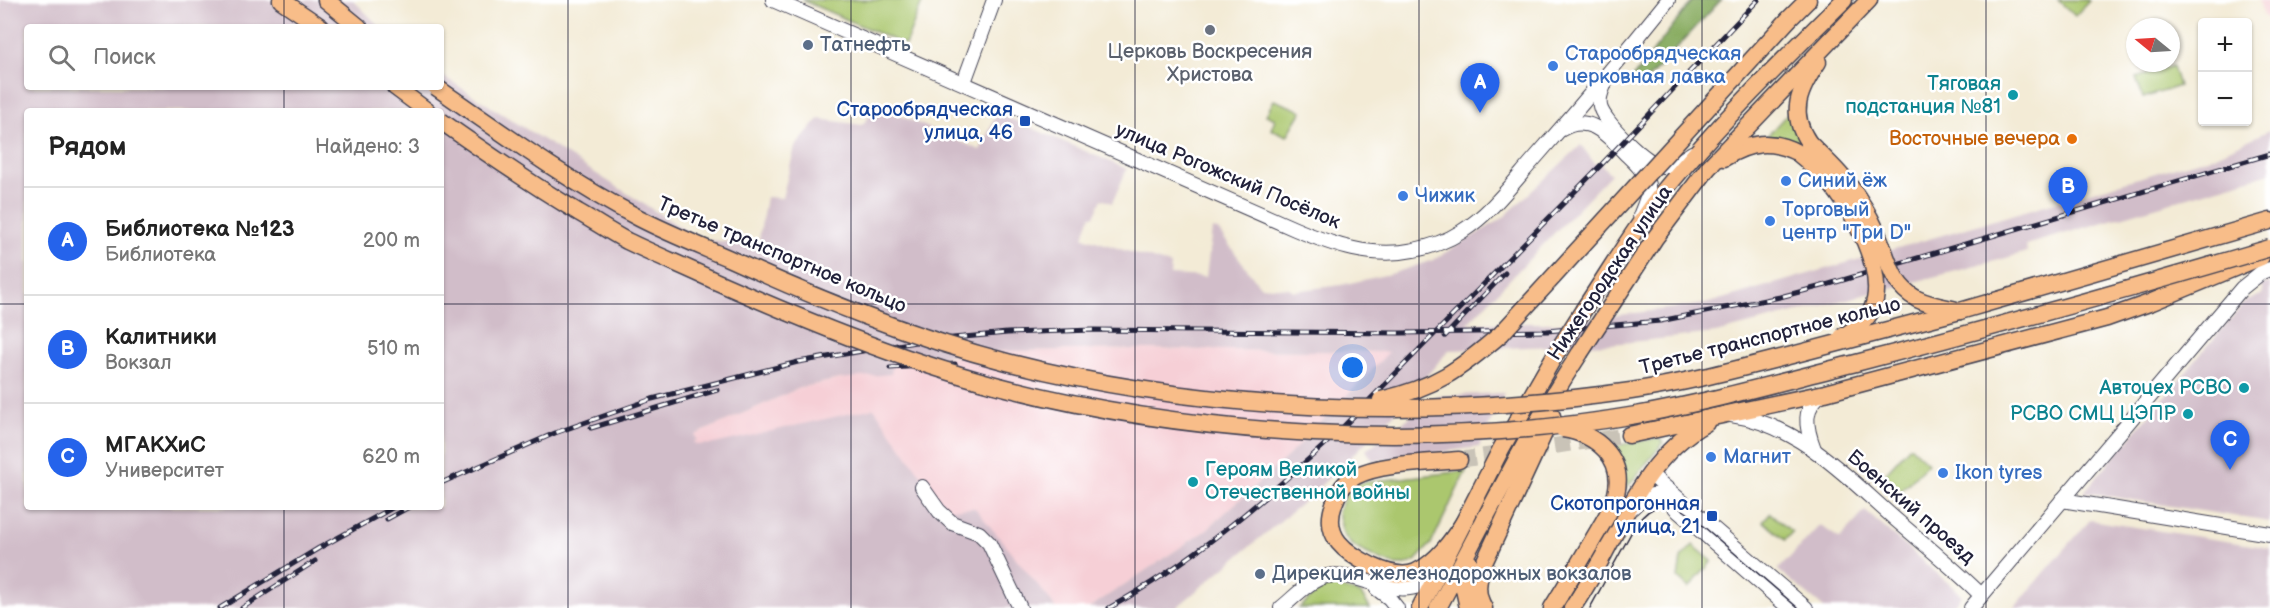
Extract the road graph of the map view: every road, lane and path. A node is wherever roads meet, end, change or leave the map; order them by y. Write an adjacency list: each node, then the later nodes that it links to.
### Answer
1 (281, 0): 10 (main road)
2 (289, 0): 11 (main road)
3 (773, 0): 15 (street, улица Рогожский Посёлок)
4 (994, 0): 15 (street)
5 (1668, 0): 14 (street, улица Рогожский Посёлок)
6 (1808, 0): 33 (main road, bridge)
7 (1844, 0): 21 (main road, Нижегородская улица)
8 (1869, 0): 13 (main road, Нижегородская улица)
9 (331, 3): 12 (main road)
10 (317, 24)
11 (318, 24)
12 (356, 24)
13 (1839, 32): 22 (main road); 23 (main road, Нижегородская улица)
14 (1608, 76): 20 (street, улица Рогожский Посёлок); 21 (street)
15 (964, 82): 20 (street, улица Рогожский Посёлок)
16 (399, 90): 18 (main road)
17 (440, 90): 33 (main road, Третье транспортное кольцо, bridge)
18 (423, 108)
19 (444, 123): 35 (main road, bridge)
20 (1560, 130): 25 (street)
21 (1705, 142): 25 (main road, Нижегородская улица)
22 (1804, 148): 23 (main road); 29 (main road, bridge); 30 (main road, bridge)
23 (1708, 168): 31 (main road, Нижегородская улица, bridge)
24 (2270, 221): 29 (main road, Третье транспортное кольцо)
25 (1629, 240): 43 (main road, Нижегородская улица, bridge)
26 (2270, 248): 35 (main road, bridge)
27 (2270, 253): 32 (main road)
28 (2266, 271): 41 (street)
29 (1960, 311): 30 (main road, Третье транспортное кольцо, bridge)
30 (1830, 345): 33 (main road, Третье транспортное кольцо, bridge)
31 (1580, 353): 44 (main road, Нижегородская улица); 56 (main road)
32 (1826, 393): 34 (main road); 37 (street)
33 (1315, 407)
34 (1721, 416): 36 (main road); 37 (street, Боенский проезд); 39 (main road)
35 (1545, 426): 49 (main road, bridge)
36 (1629, 435)
37 (1814, 449): 48 (street, Боенский проезд)
38 (1459, 460): 43 (main road)
39 (1650, 474): 42 (main road); 59 (street)
40 (922, 487): 50 (street)
41 (2062, 500): 45 (street); 48 (street)
42 (1622, 518): 57 (main road); 58 (street)
43 (1466, 519): 46 (main road, Нижегородская улица)
44 (1484, 523): 54 (main road, Нижегородская улица); 55 (main road)
45 (2270, 534)
46 (1445, 562): 47 (street); 53 (main road, Нижегородская улица)
47 (1372, 587): 51 (street); 52 (street)
48 (1981, 595): 60 (street)
49 (1556, 602)
50 (1020, 608)
51 (1281, 608)
52 (1397, 608)
53 (1420, 608)
54 (1438, 608)
55 (1468, 608)
56 (1484, 608)
57 (1572, 608)
58 (1789, 608)
59 (1806, 608)
60 (1971, 608)

